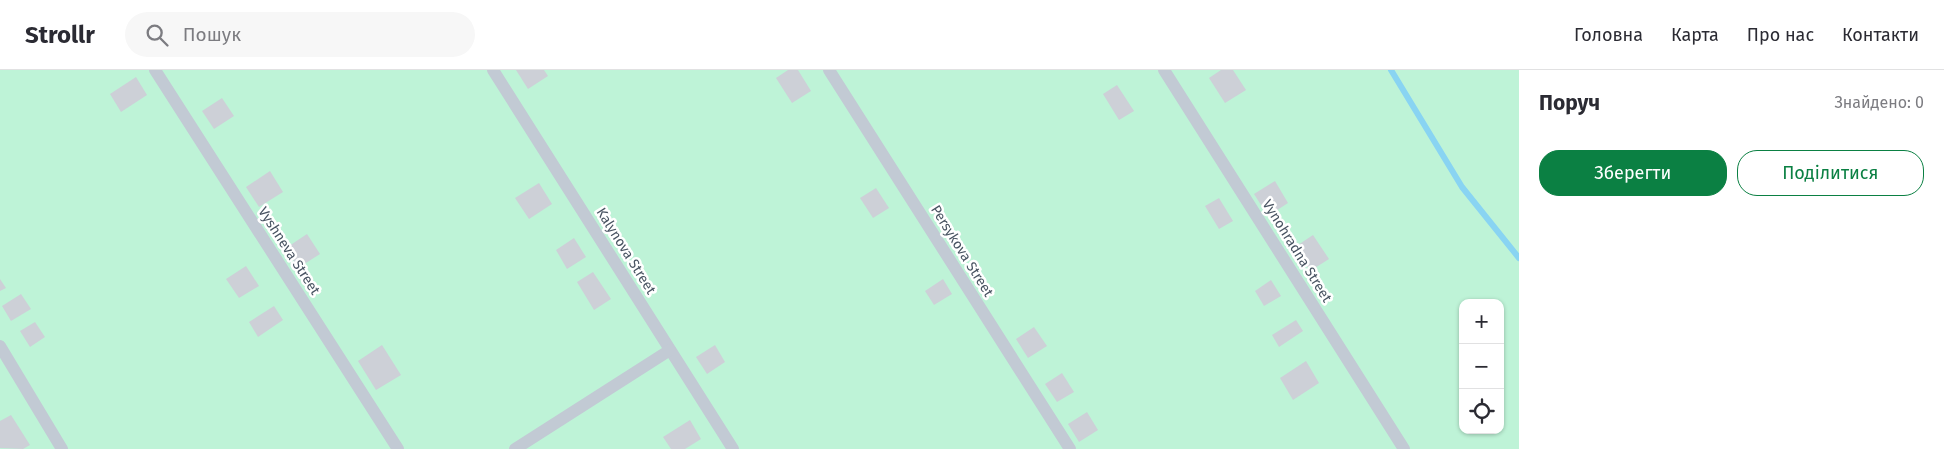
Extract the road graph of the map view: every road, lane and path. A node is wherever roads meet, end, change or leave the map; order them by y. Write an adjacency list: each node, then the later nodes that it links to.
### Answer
1 (155, 70): 8 (lane, Vyshneva Street)
2 (493, 70): 6 (lane, Kalynova Street)
3 (829, 70): 11 (lane, Persykova Street)
4 (1164, 70): 12 (lane, Vynohradna Street)
5 (0, 346): 7 (lane)
6 (670, 350): 9 (lane); 10 (lane, Kalynova Street)
7 (62, 449)
8 (398, 449)
9 (515, 449)
10 (733, 449)
11 (1070, 449)
12 (1404, 449)

